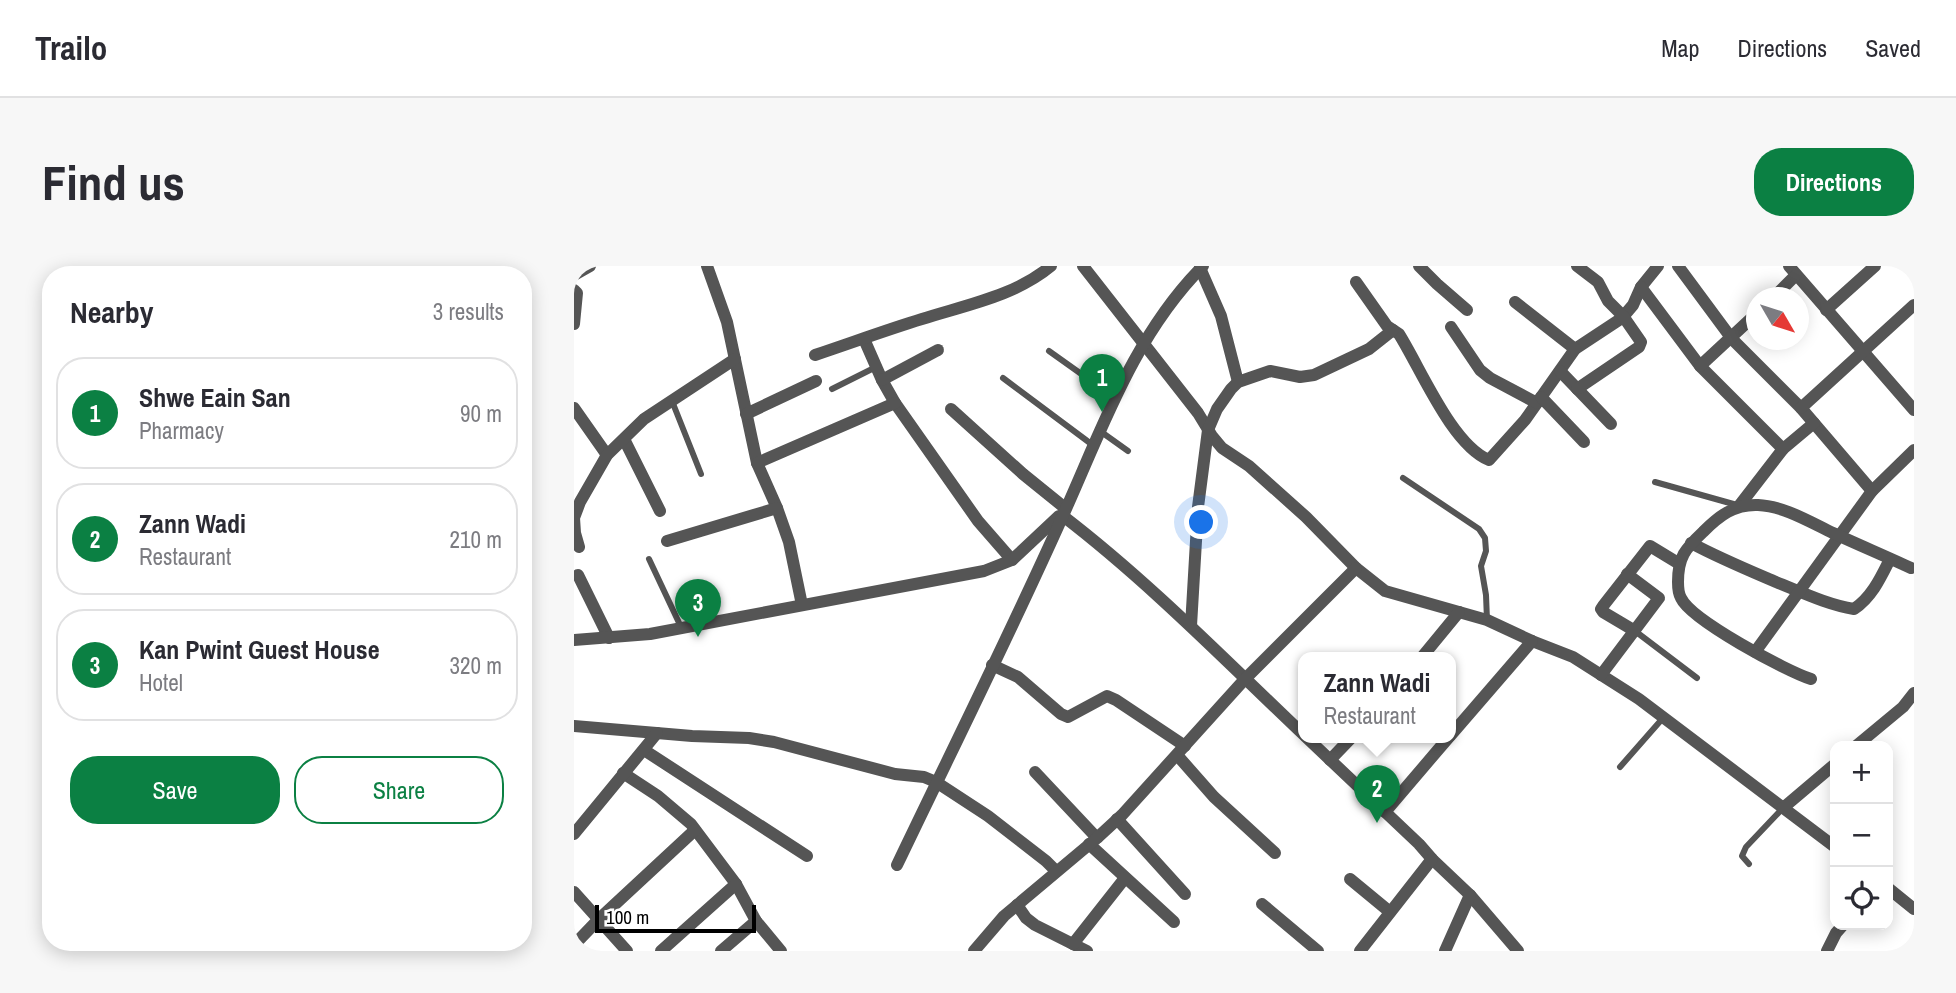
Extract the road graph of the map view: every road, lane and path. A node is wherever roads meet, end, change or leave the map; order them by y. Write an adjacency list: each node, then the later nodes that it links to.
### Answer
1 (590, 266): 12 (street)
2 (707, 266): 34 (street)
3 (1051, 266): 26 (street)
4 (1083, 266): 28 (street)
5 (1419, 266): 19 (street)
6 (1577, 266): 21 (street)
7 (1658, 266): 15 (street)
8 (1678, 266): 27 (street)
9 (1875, 266): 20 (street)
10 (1201, 267): 28 (street); 41 (street)
11 (1792, 270): 14 (street); 20 (street)
12 (574, 275)
13 (1356, 282): 25 (street)
14 (1780, 287)
15 (1641, 288): 21 (street); 35 (street)
16 (574, 290): 22 (street)
17 (1515, 302): 29 (street)
18 (1914, 305): 32 (street)
19 (1467, 310)
20 (1826, 310): 32 (street)
21 (1623, 316): 29 (street); 43 (street)
22 (574, 324)
23 (1746, 324): 27 (street)
24 (1451, 327): 45 (street)
25 (1393, 330): 41 (street); 45 (street)
26 (864, 339): 33 (street); 36 (street)
27 (1732, 339): 35 (street); 50 (street)
28 (1144, 345): 44 (street); 55 (street)
29 (1575, 349): 37 (street)
30 (938, 350): 39 (street)
31 (1049, 351): 44 (lane)
32 (1863, 352): 48 (street); 50 (street)
33 (815, 355)
34 (736, 359): 46 (street); 52 (street)
35 (1700, 366): 60 (street)
36 (876, 367): 39 (street); 42 (lane)
37 (1560, 371): 43 (street); 45 (street)
38 (1003, 379): 59 (lane)
39 (882, 380): 47 (street)
40 (816, 381): 52 (street)
41 (1238, 382): 55 (street)
42 (832, 389)
43 (1577, 389): 54 (street)
44 (1115, 398): 56 (street)
45 (1539, 400): 58 (street)
46 (672, 401): 57 (street); 65 (lane)
47 (895, 403): 64 (street); 80 (street)
48 (1913, 407)
49 (574, 408): 63 (street)
50 (1801, 408): 53 (street)
51 (951, 410): 72 (street)
52 (746, 414): 64 (street)
53 (1814, 423): 60 (street); 68 (street)
54 (1611, 424)
55 (1208, 430): 82 (street); 90 (street)
56 (1100, 431): 59 (street); 62 (lane)
57 (624, 439): 63 (street); 71 (street)
58 (1584, 442)
59 (1094, 446): 72 (street)
60 (1783, 449): 69 (street)
61 (1914, 450): 68 (street)
62 (1128, 451)
63 (607, 455): 73 (street)
64 (757, 463): 70 (street)
65 (701, 474)
66 (1403, 478): 89 (lane)
67 (1655, 482): 69 (lane)
68 (1872, 491): 74 (street)
69 (1739, 506): 74 (street); 76 (street)
70 (777, 508): 75 (street); 87 (street)
71 (660, 511)
72 (1064, 512): 80 (street); 90 (street); 98 (street)
73 (574, 525): 77 (street)
74 (1840, 536): 79 (street); 86 (street)
75 (667, 541)
76 (1691, 543): 81 (street); 86 (street)
77 (579, 547)
78 (649, 559): 91 (lane)
79 (1890, 559): 83 (street); 86 (street)
80 (1012, 560): 87 (street)
81 (1678, 564): 84 (street); 97 (street)
82 (1356, 568): 88 (street); 102 (street)
83 (1911, 568)
84 (1627, 574): 92 (street); 92 (street)
85 (578, 575): 93 (street)
86 (1799, 591): 97 (street)
87 (802, 605): 91 (street)
88 (1459, 612): 89 (street); 96 (street)
89 (1487, 620): 95 (street)
90 (1191, 626): 102 (street)
91 (681, 628): 93 (street)
92 (1635, 631): 99 (street); 100 (lane)
93 (609, 638): 94 (street)
94 (574, 640)
95 (1532, 641): 99 (street); 107 (street)
96 (1426, 652)
97 (1755, 652): 101 (street)
98 (992, 664): 114 (street); 120 (street)
99 (1601, 675): 104 (street)
100 (1697, 678)
101 (1811, 679)
102 (1245, 680): 106 (street); 114 (street)
103 (1914, 693): 109 (street)
104 (1663, 718): 116 (lane); 121 (street)
105 (574, 726): 108 (street)
106 (1298, 729)
107 (1456, 730)
108 (657, 733): 113 (street); 120 (street)
109 (1862, 741)
110 (1312, 743): 115 (street)
111 (1346, 743): 115 (street)
112 (1445, 743): 122 (street)
113 (644, 750): 119 (street); 129 (street)
114 (1181, 750): 123 (street); 128 (street)
115 (1330, 760): 122 (street)
116 (1620, 767)
117 (1830, 768): 121 (street)
118 (1035, 772): 126 (street)
119 (623, 773): 124 (street); 125 (street)
120 (936, 782): 132 (street); 133 (street)
121 (1783, 808): 127 (street); 131 (lane)
122 (1385, 811): 130 (street)
123 (1117, 819): 126 (street); 139 (street)
124 (695, 830): 136 (street); 145 (street)
125 (574, 834)
126 (1093, 841): 133 (street); 134 (street)
127 (1830, 844)
128 (1275, 853)
129 (807, 856)
130 (1432, 859): 140 (street); 144 (street)
131 (1749, 864)
132 (897, 865)
133 (1056, 871): 142 (street)
134 (1125, 878): 147 (street); 149 (street)
135 (1350, 879): 144 (street)
136 (736, 884): 146 (street); 152 (street)
137 (574, 892): 145 (street)
138 (1893, 892): 143 (street)
139 (1185, 894)
140 (1470, 895): 159 (street); 160 (street)
141 (1262, 904): 157 (street)
142 (1017, 905): 149 (street); 155 (street)
143 (1914, 909)
144 (1390, 912): 158 (street)
145 (598, 920): 150 (street); 151 (street)
146 (756, 921): 153 (street); 154 (street)
147 (1174, 922)
148 (1839, 930): 161 (street)
149 (1073, 944): 156 (street)
150 (574, 945)
151 (627, 951)
152 (662, 951)
153 (720, 951)
154 (780, 951)
155 (974, 951)
156 (1087, 951)
157 (1318, 951)
158 (1360, 951)
159 (1445, 951)
160 (1518, 951)
161 (1827, 951)

